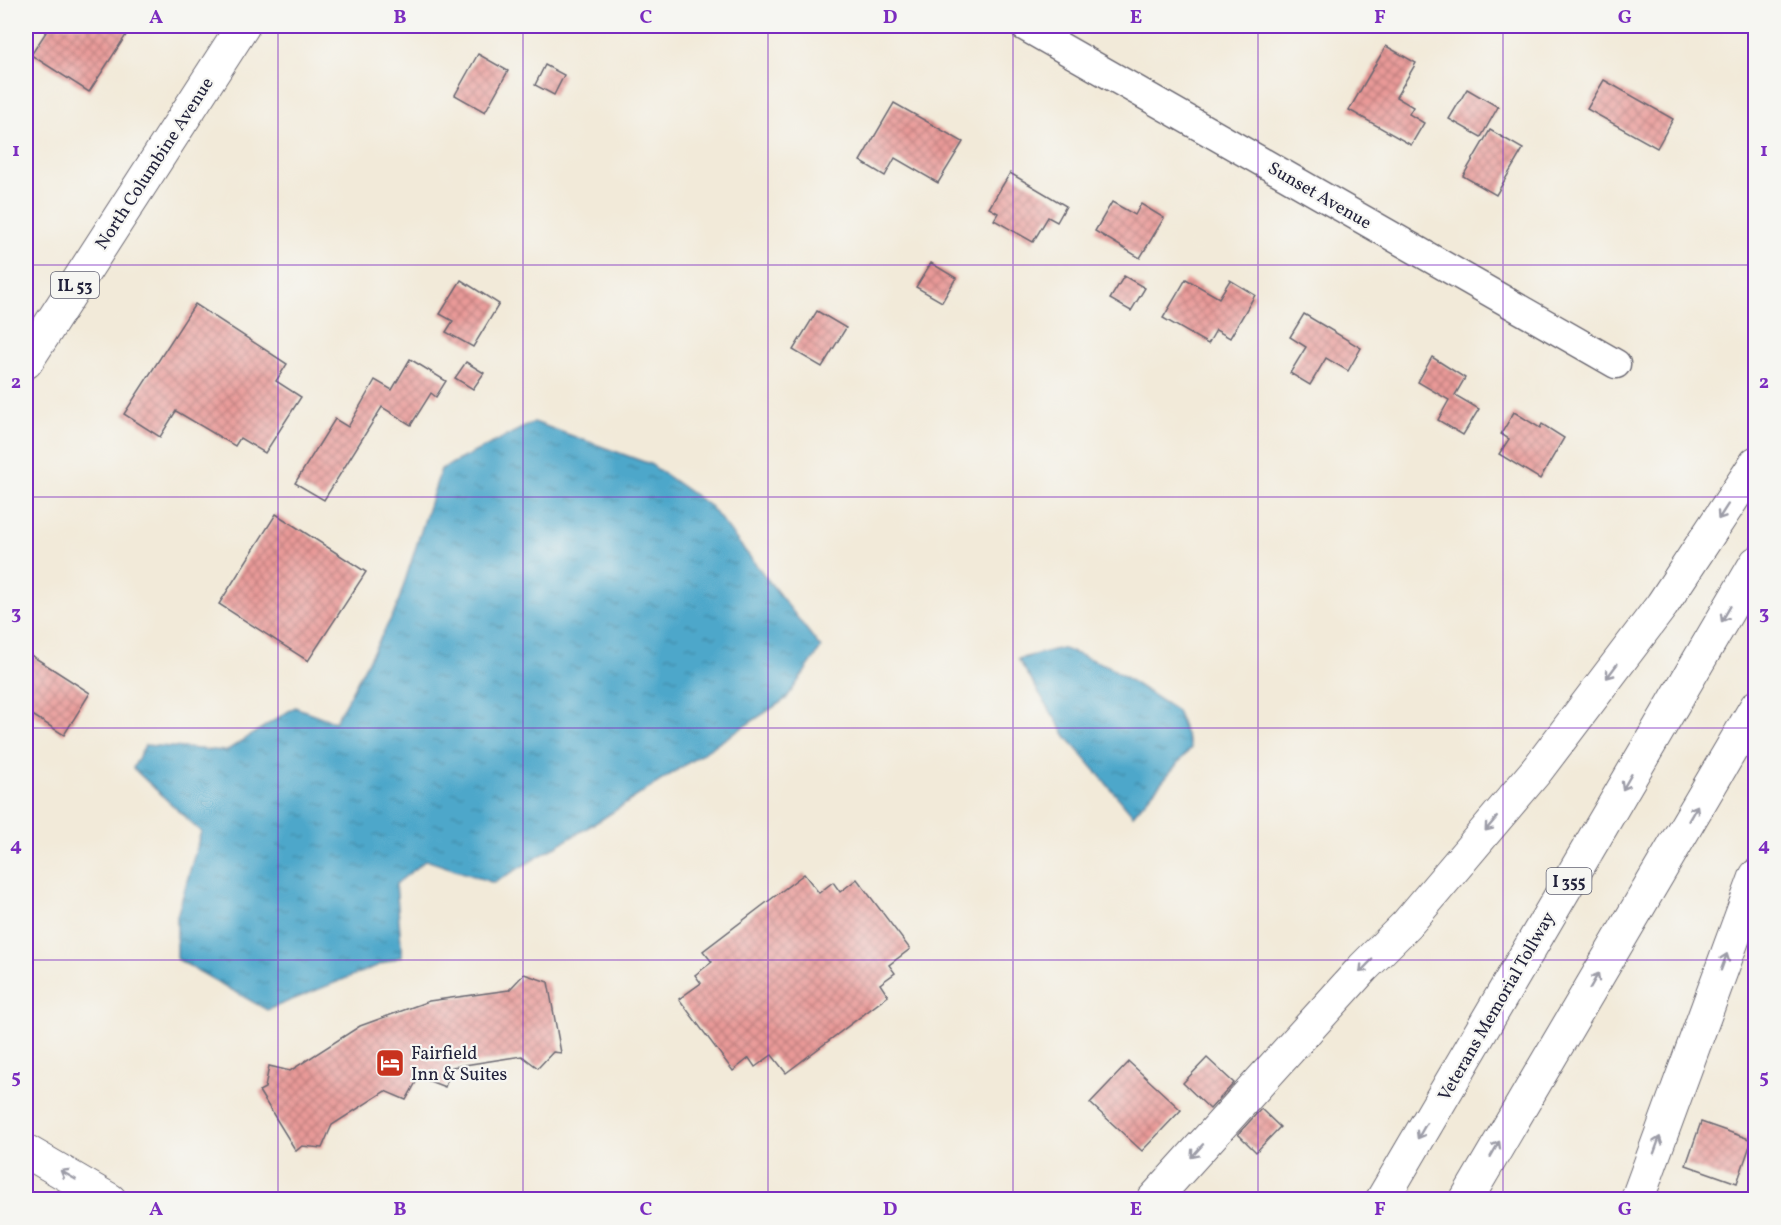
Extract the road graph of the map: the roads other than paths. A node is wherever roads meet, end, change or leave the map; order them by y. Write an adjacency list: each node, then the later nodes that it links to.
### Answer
1 (243, 26): 3 (main road, North Columbine Avenue / IL 53)
2 (1024, 26): 4 (street, Sunset Avenue)
3 (26, 362)
4 (1616, 364)
5 (1755, 463): 11 (main road, one-way to 11)
6 (1755, 564): 12 (main road, Veterans Memorial Tollway / I 355, one-way to 12)
7 (1755, 707): 13 (main road, one-way to 7)
8 (1755, 876): 14 (main road, one-way to 8)
9 (26, 1151): 10 (main road, one-way to 9)
10 (110, 1200)
11 (1154, 1200)
12 (1382, 1200)
13 (1466, 1200)
14 (1637, 1200)

